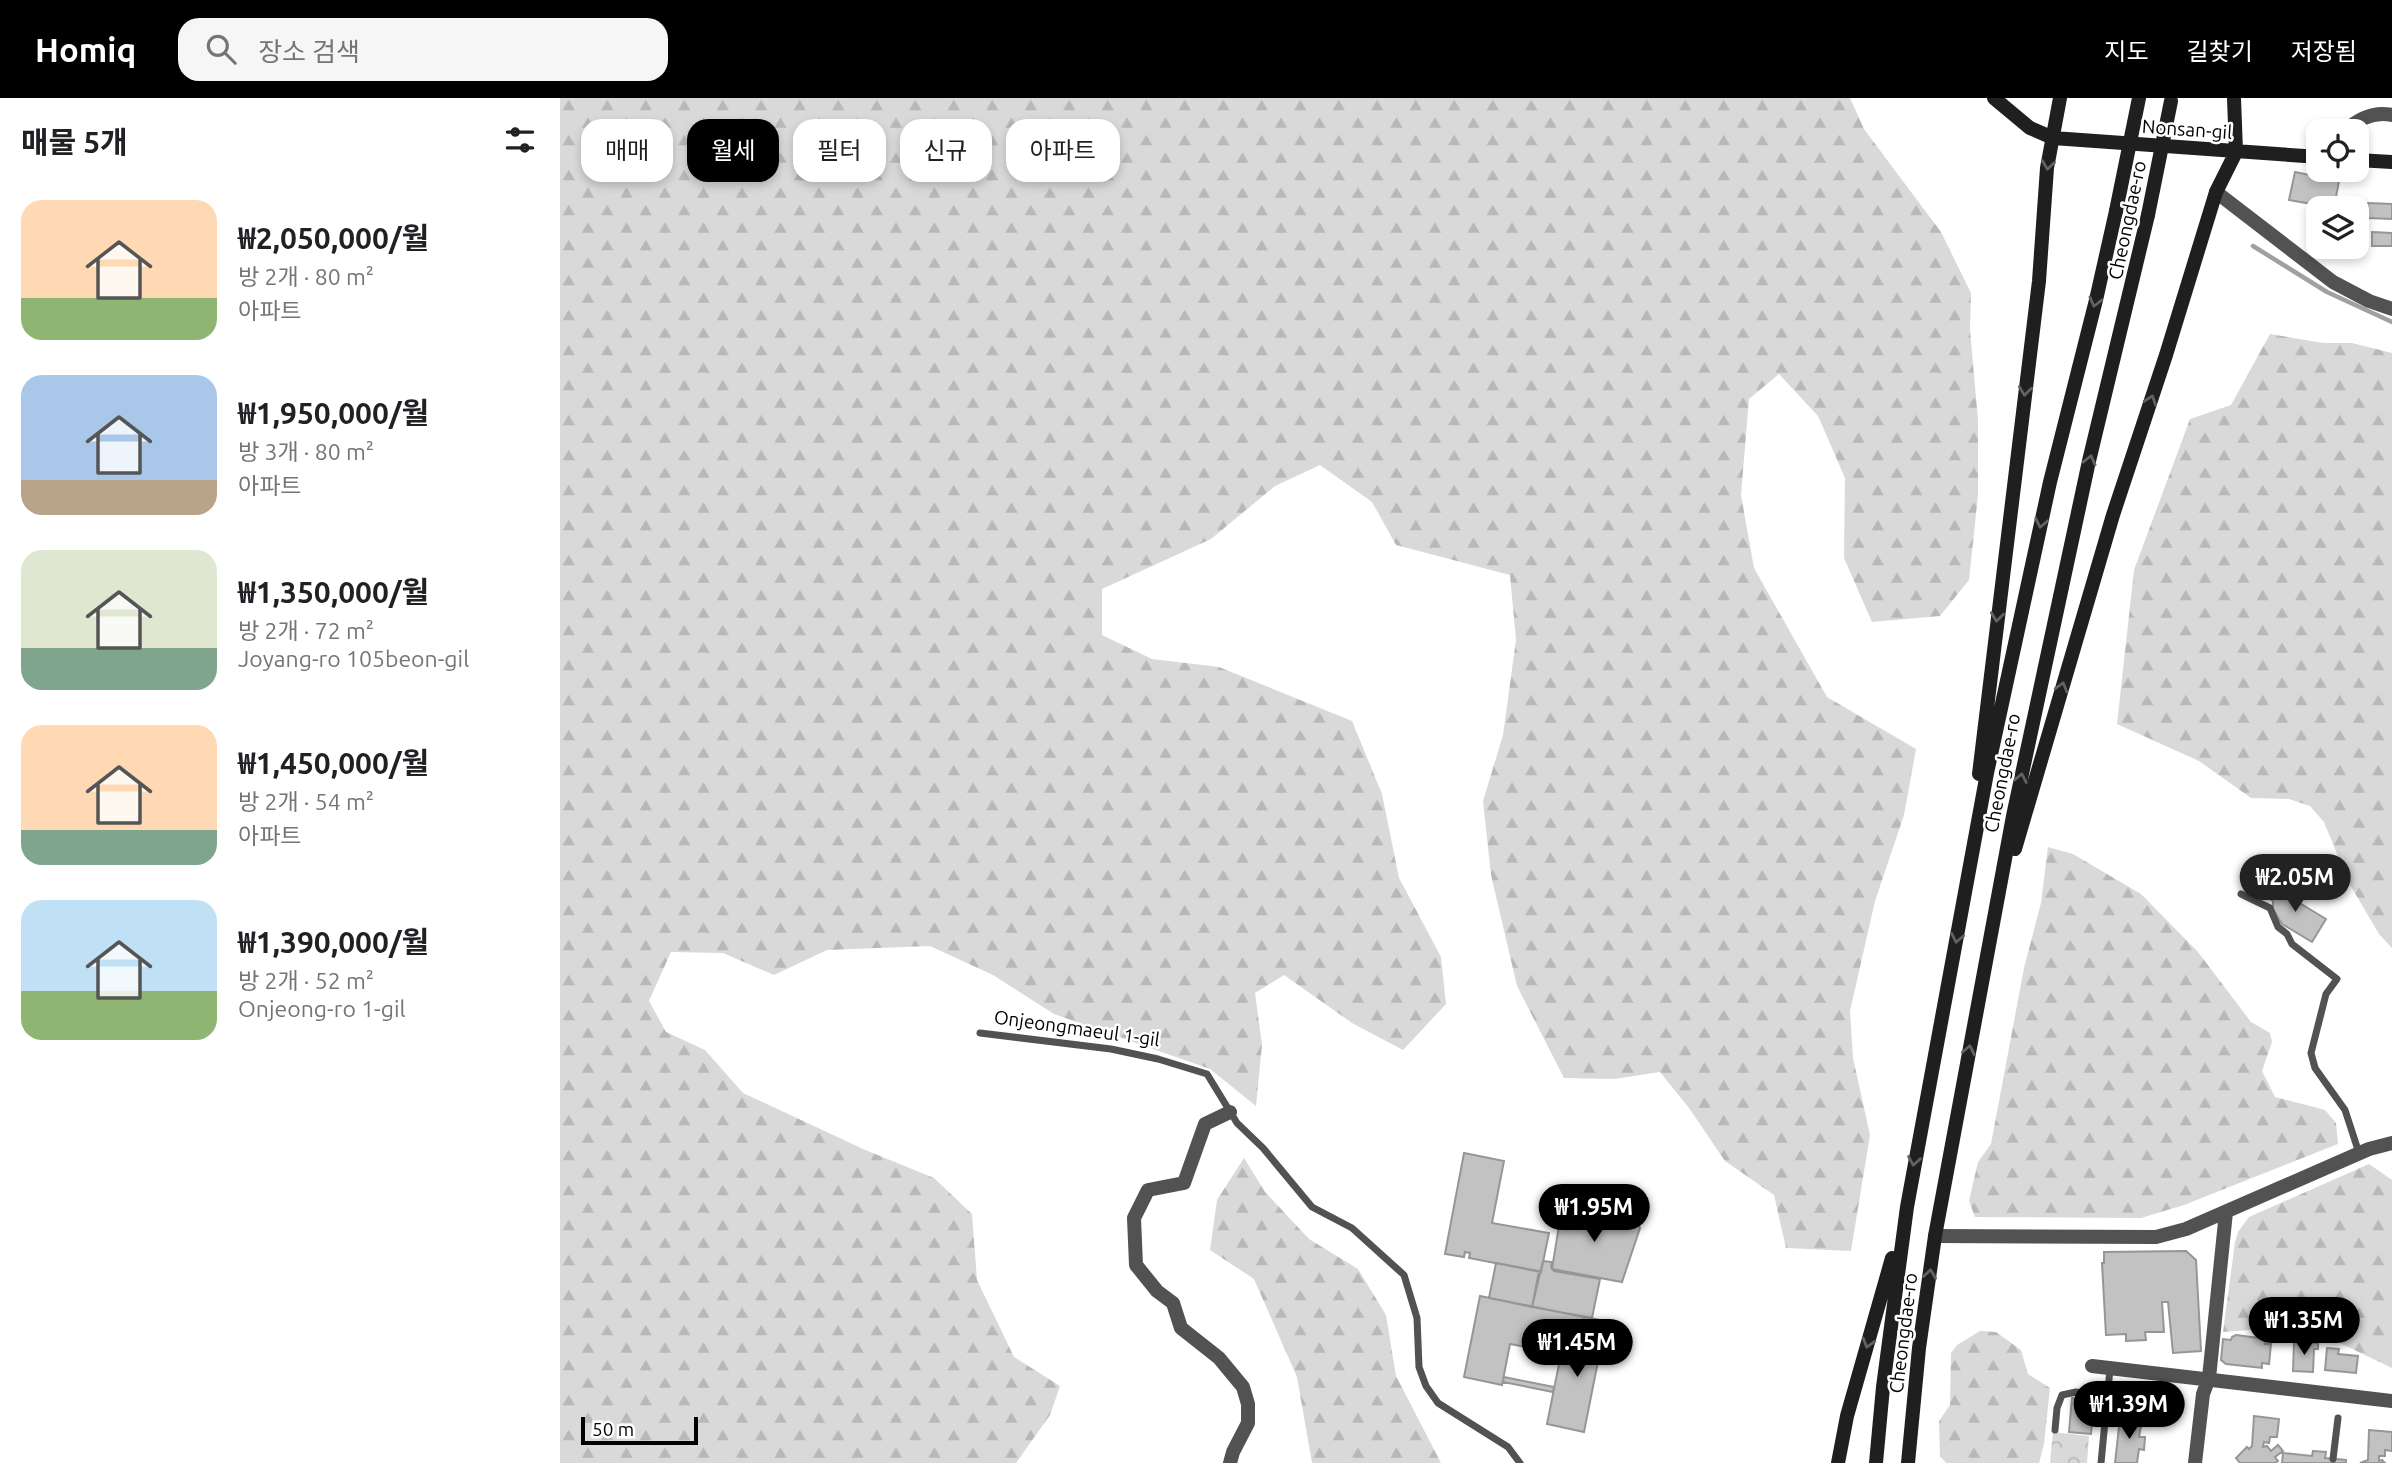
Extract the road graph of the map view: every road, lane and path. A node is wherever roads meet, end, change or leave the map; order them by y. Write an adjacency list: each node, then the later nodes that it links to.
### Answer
1 (1993, 98): 8 (street)
2 (2060, 98): 8 (street)
3 (2139, 98): 16 (street, Cheongdae-ro, one-way to 16, bridge)
4 (2234, 98): 9 (street)
5 (2171, 100): 17 (street, Cheongdae-ro, one-way to 5, bridge)
6 (2392, 114): 7 (street)
7 (2364, 119)
8 (2053, 138): 9 (street, Nonsan-gil); 16 (street, one-way to 16)
9 (2236, 152): 10 (street, Nonsan-gil); 13 (street)
10 (2306, 156)
11 (2369, 161): 12 (street)
12 (2392, 162)
13 (2216, 192): 14 (street); 17 (street, one-way to 13)
14 (2392, 309)
15 (2241, 894): 21 (lane)
16 (1963, 905): 22 (street, Cheongdae-ro, one-way to 22)
17 (1995, 918): 24 (street, Cheongdae-ro, one-way to 17)
18 (980, 1033): 19 (lane, Onjeongmaeul 1-gil)
19 (1230, 1112): 33 (street); 34 (lane, Onjeongmaeul 1-gil)
20 (2392, 1143): 21 (street)
21 (2359, 1153): 23 (street)
22 (1907, 1206): 35 (street, one-way to 35); 36 (street, Cheongdae-ro)
23 (2226, 1212): 24 (street); 27 (street)
24 (1935, 1236): 37 (street, Cheongdae-ro, one-way to 24)
25 (2092, 1366): 26 (street)
26 (2110, 1369): 27 (street); 28 (lane)
27 (2209, 1378): 29 (street); 39 (street)
28 (2107, 1396): 31 (lane); 38 (lane)
29 (2392, 1401)
30 (2338, 1418): 32 (lane)
31 (2055, 1430)
32 (2333, 1459)
33 (1230, 1463)
34 (1520, 1463)
35 (1838, 1463)
36 (1876, 1463)
37 (1908, 1463)
38 (2101, 1463)
39 (2195, 1463)

